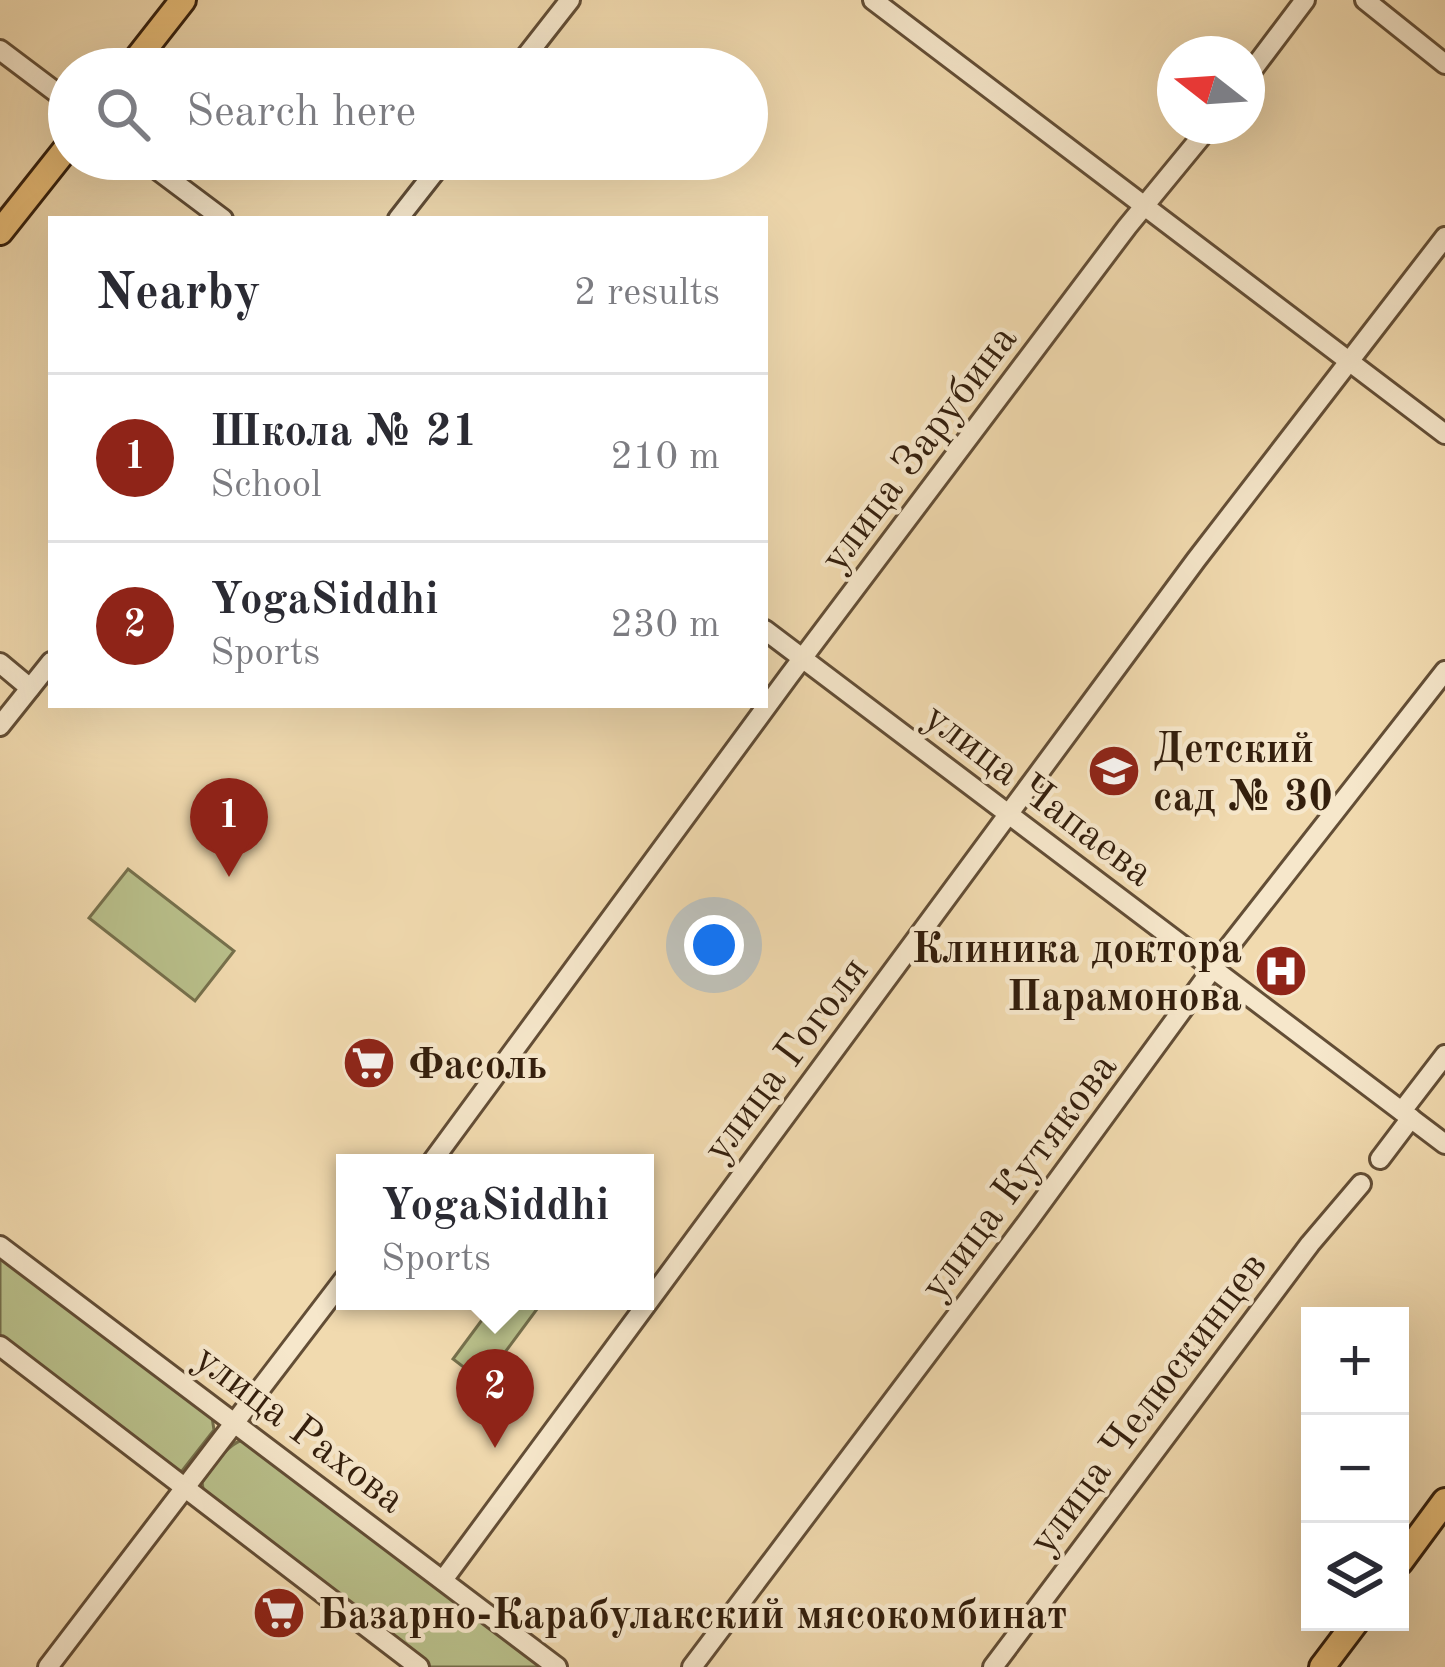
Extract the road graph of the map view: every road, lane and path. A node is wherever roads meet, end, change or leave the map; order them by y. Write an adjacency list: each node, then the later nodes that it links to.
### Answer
1 (183, 0): 6 (main road)
2 (570, 0): 7 (street)
3 (873, 0): 16 (street)
4 (1305, 0): 9 (street)
5 (1365, 0): 10 (street)
6 (145, 48)
7 (532, 48)
8 (0, 50): 11 (street)
9 (1265, 53)
10 (1445, 64)
11 (48, 86)
12 (1196, 144): 16 (street, улица Зарубина)
13 (48, 171): 19 (main road)
14 (171, 180): 17 (street)
15 (429, 180): 18 (street)
16 (1145, 207): 21 (street); 24 (street, улица Зарубина)
17 (219, 216)
18 (400, 216)
19 (0, 232)
20 (1445, 237): 21 (street, улица Гоголя)
21 (1349, 361): 22 (street); 32 (street, улица Гоголя)
22 (1445, 434)
23 (768, 632): 24 (street, улица Чапаева)
24 (802, 658): 29 (street, улица Зарубина); 32 (street, улица Чапаева)
25 (0, 663): 28 (street)
26 (48, 666): 28 (street)
27 (1445, 671): 33 (street, улица Кутякова)
28 (30, 688): 31 (street)
29 (768, 704)
30 (765, 708): 37 (street, улица Зарубина)
31 (0, 726)
32 (1009, 814): 33 (street, улица Чапаева); 42 (street, улица Гоголя)
33 (1213, 968): 35 (street, улица Чапаева); 54 (street, улица Кутякова)
34 (1445, 1055): 35 (street)
35 (1406, 1115): 36 (street, улица Чапаева); 38 (street)
36 (1445, 1144)
37 (438, 1154)
38 (1380, 1159)
39 (1361, 1184): 55 (street, улица Челюскинцев)
40 (0, 1246): 45 (street, улица Рахова)
41 (336, 1290): 45 (street)
42 (654, 1294)
43 (643, 1310): 49 (street, улица Гоголя)
44 (0, 1346): 46 (street)
45 (236, 1422): 46 (street); 49 (street, улица Рахова)
46 (183, 1486): 51 (street); 52 (street)
47 (1445, 1501): 48 (main road)
48 (1409, 1550)
49 (443, 1580): 53 (street, улица Рахова)
50 (1349, 1631): 56 (main road)
51 (48, 1667)
52 (418, 1667)
53 (557, 1667)
54 (692, 1667)
55 (993, 1667)
56 (1322, 1667)

